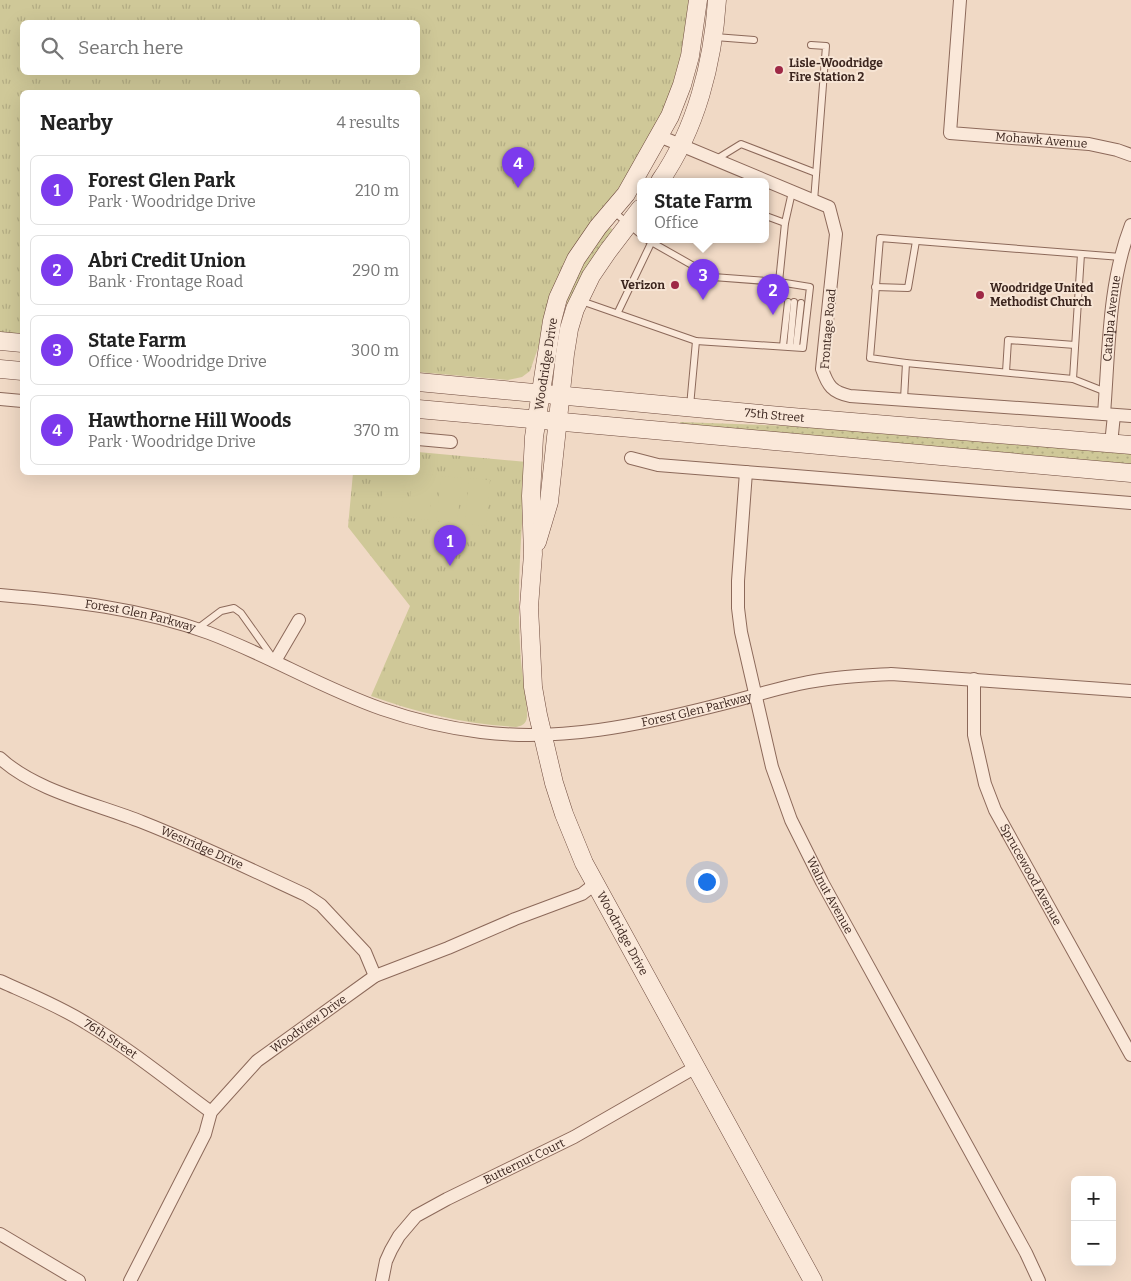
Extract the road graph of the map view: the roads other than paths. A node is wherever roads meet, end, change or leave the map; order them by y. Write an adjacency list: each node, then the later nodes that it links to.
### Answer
1 (698, 0): 7 (street, Woodridge Drive)
2 (717, 0): 4 (street)
3 (960, 0): 9 (street, Mohawk Avenue)
4 (712, 37): 5 (lane); 8 (street)
5 (754, 40)
6 (811, 45): 11 (lane)
7 (659, 136): 8 (street, Frontage Road); 17 (street, Woodridge Drive)
8 (681, 147): 10 (street, Frontage Road); 12 (street)
9 (1131, 155)
10 (715, 160): 11 (lane); 13 (street, Frontage Road)
11 (816, 173): 16 (lane)
12 (662, 178)
13 (758, 178)
14 (769, 182): 15 (street, Frontage Road)
15 (792, 192): 16 (street, Frontage Road); 19 (lane)
16 (814, 201): 47 (street, Frontage Road)
17 (612, 210): 21 (lane); 44 (street, Woodridge Drive)
18 (769, 217): 19 (lane)
19 (785, 223): 27 (lane)
20 (1131, 225): 26 (street, Catalpa Avenue)
21 (634, 229): 30 (street, Woodridge Drive)
22 (916, 241): 25 (lane); 29 (lane); 29 (lane)
23 (649, 243): 31 (lane)
24 (655, 243): 27 (lane)
25 (1081, 254): 26 (lane); 35 (lane)
26 (1121, 257): 43 (street, Catalpa Avenue)
27 (779, 282): 28 (lane)
28 (796, 285): 28 (lane); 36 (lane)
29 (876, 287): 37 (lane)
30 (579, 298): 31 (lane); 45 (street, Woodridge Drive)
31 (618, 312): 32 (lane)
32 (696, 340): 36 (lane); 49 (lane)
33 (0, 341): 34 (street)
34 (20, 344)
35 (1075, 345): 40 (lane); 41 (lane)
36 (790, 347): 36 (lane)
37 (906, 363): 40 (lane); 47 (lane)
38 (0, 369): 39 (street)
39 (20, 371)
40 (1006, 372): 41 (lane)
41 (1072, 379): 43 (lane)
42 (420, 382): 44 (street, 75th Street)
43 (1106, 392): 51 (street, Catalpa Avenue)
44 (540, 393): 45 (street, 75th Street); 53 (street, Woodridge Drive)
45 (561, 395): 49 (street, 75th Street); 54 (street, Woodridge Drive)
46 (0, 399): 48 (street)
47 (904, 399): 51 (street, Frontage Road)
48 (20, 401)
49 (690, 408): 57 (street, 75th Street)
50 (420, 409): 53 (street, 75th Street)
51 (1109, 415): 52 (street, Frontage Road); 57 (street, Catalpa Avenue)
52 (1131, 416)
53 (537, 421): 54 (street, 75th Street); 63 (street, Woodridge Drive)
54 (557, 423): 61 (street, 75th Street); 63 (street, Woodridge Drive)
55 (420, 439): 56 (street)
56 (451, 442)
57 (1111, 444): 58 (street, 75th Street)
58 (1131, 446)
59 (631, 458): 60 (street)
60 (746, 472): 62 (street); 70 (street, Walnut Avenue)
61 (1131, 473)
62 (1131, 503)
63 (533, 554): 71 (street, Woodridge Drive)
64 (0, 595): 66 (street, Forest Glen Parkway)
65 (298, 620): 67 (street)
66 (196, 629): 67 (street, Forest Glen Parkway); 67 (lane)
67 (275, 661): 71 (street, Forest Glen Parkway)
68 (974, 679): 69 (street, Forest Glen Parkway); 70 (street, Forest Glen Parkway); 76 (street, Sprucewood Avenue)
69 (1131, 691)
70 (756, 695): 71 (street, Forest Glen Parkway); 84 (street, Walnut Avenue)
71 (542, 735): 73 (street, Woodridge Drive)
72 (0, 758): 74 (street, Westridge Drive)
73 (595, 884): 74 (street, Woodview Drive); 77 (street, Woodridge Drive)
74 (375, 976): 78 (street, Woodview Drive)
75 (0, 980): 78 (street, 76th Street)
76 (1131, 1055)
77 (696, 1067): 82 (street, Butternut Court); 83 (street, Woodridge Drive)
78 (210, 1112): 81 (street, Woodview Drive)
79 (0, 1234): 80 (street)
80 (78, 1281)
81 (130, 1281)
82 (382, 1281)
83 (813, 1281)
84 (1039, 1281)

